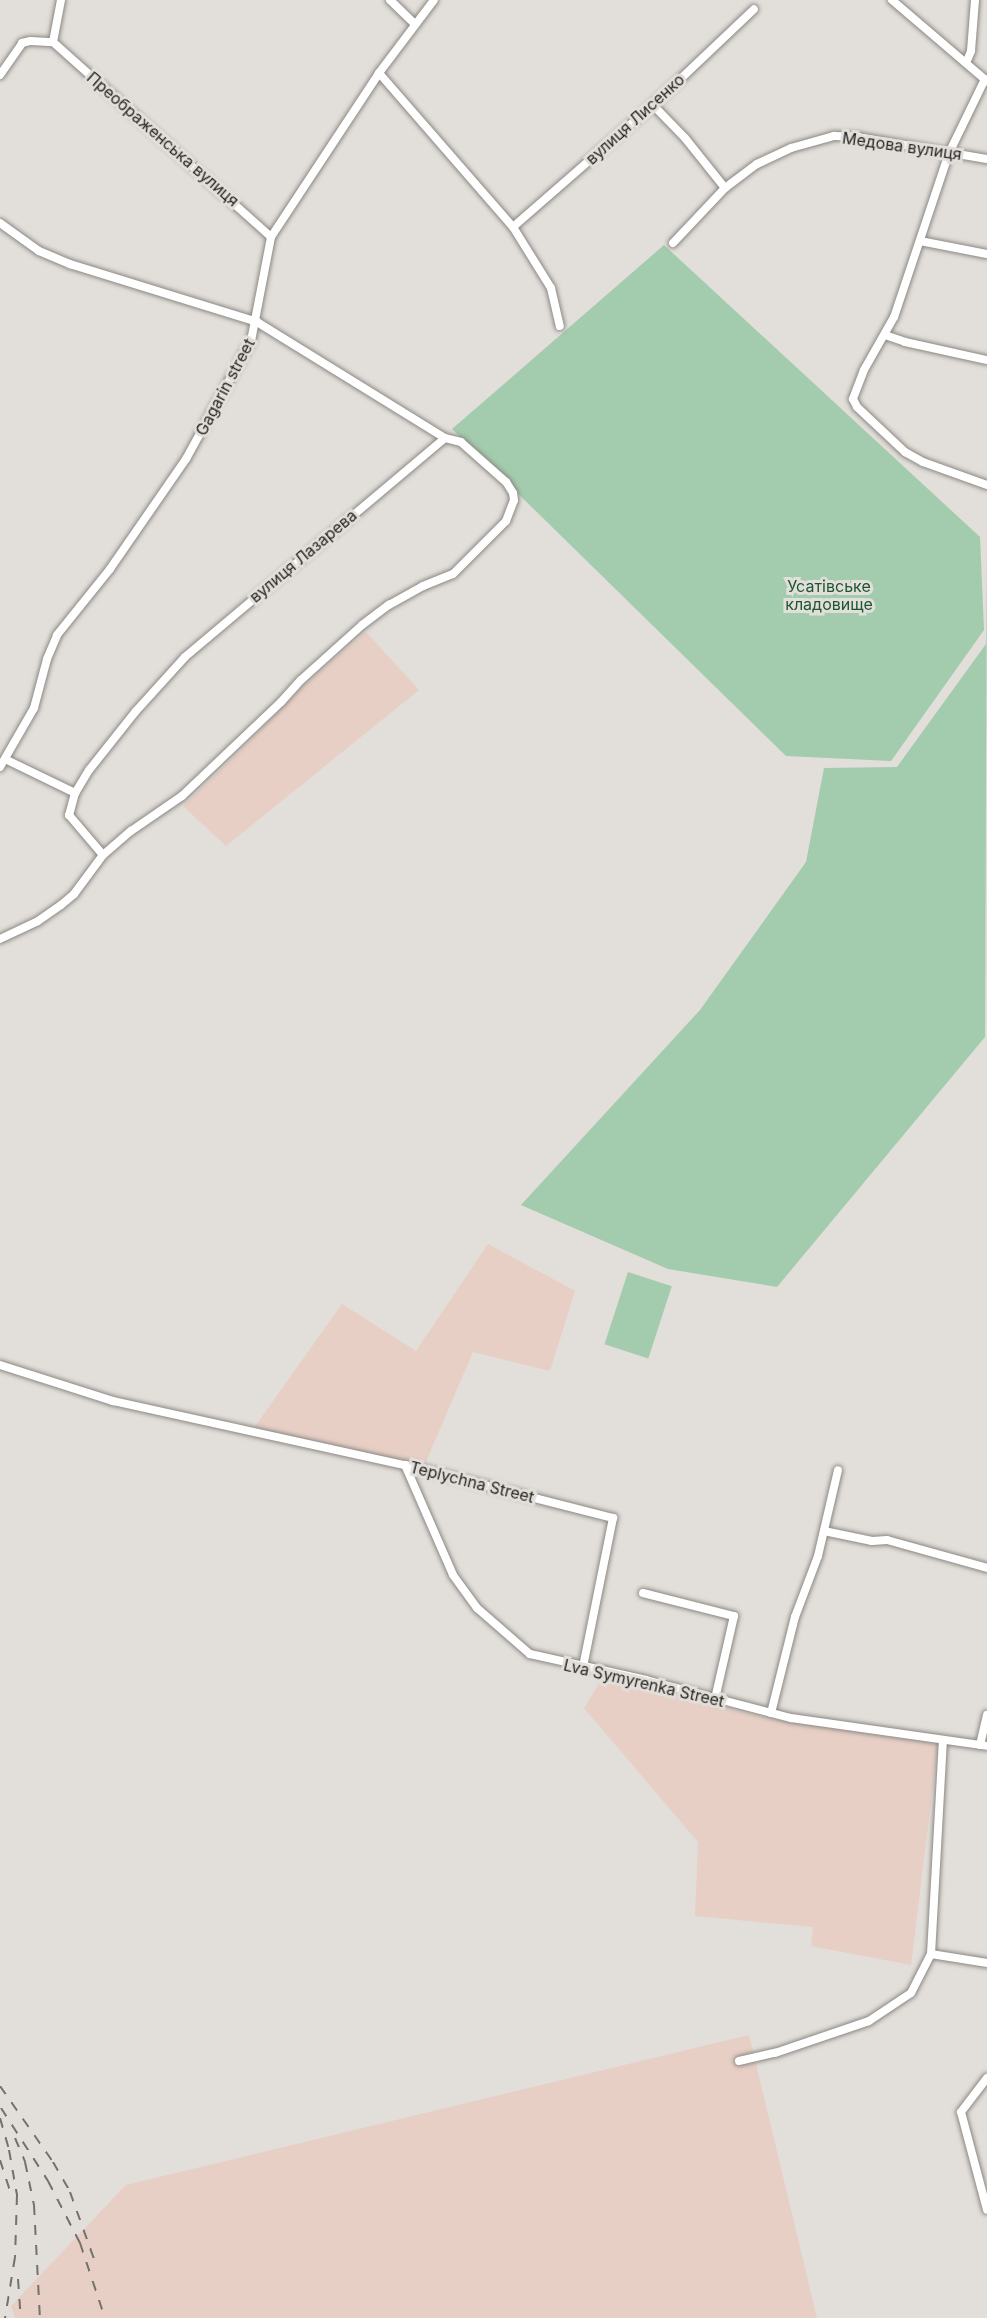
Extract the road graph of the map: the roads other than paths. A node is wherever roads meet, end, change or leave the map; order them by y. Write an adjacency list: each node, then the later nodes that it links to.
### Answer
1 (62, 0): 8 (street)
2 (390, 0): 7 (street)
3 (434, 0): 7 (street, Gagarin street)
4 (892, 0): 9 (street)
5 (975, 0): 9 (street)
6 (754, 9): 13 (street, вулиця Лисенко)
7 (415, 24): 10 (street, Gagarin street)
8 (53, 42): 11 (street); 19 (street, Преображенська вулиця)
9 (966, 63): 12 (street)
10 (379, 74): 18 (street); 19 (street, Gagarin street)
11 (0, 75)
12 (986, 80): 14 (street)
13 (653, 105): 16 (street); 18 (street, вулиця Лисенко)
14 (949, 153): 15 (street, Медова вулиця); 16 (street, Медова вулиця); 20 (street)
15 (987, 159)
16 (725, 188): 21 (street, Медова вулиця)
17 (0, 223): 23 (street)
18 (513, 227): 24 (street)
19 (271, 237): 23 (street, Gagarin street)
20 (920, 241): 22 (street); 25 (street)
21 (673, 243)
22 (987, 254)
23 (257, 322): 27 (street); 29 (street, Gagarin street)
24 (560, 326)
25 (885, 334): 26 (street); 28 (street)
26 (987, 360)
27 (445, 438): 31 (street, вулиця Лазарева); 32 (street)
28 (987, 485)
29 (7, 760): 30 (street, Gagarin street); 31 (street)
30 (0, 767)
31 (75, 793): 32 (street, вулиця Лазарева)
32 (103, 855): 33 (street)
33 (0, 939)
34 (0, 1365): 35 (street, Teplychna Street)
35 (405, 1466): 40 (street, Lva Symyrenka Street); 40 (street, Teplychna Street)
36 (838, 1470): 37 (street)
37 (824, 1531): 38 (street); 42 (street)
38 (987, 1568)
39 (643, 1593): 41 (street)
40 (583, 1667): 41 (street, Lva Symyrenka Street)
41 (715, 1699): 42 (street, Lva Symyrenka Street)
42 (771, 1713): 44 (street, Lva Symyrenka Street)
43 (987, 1715): 45 (street)
44 (943, 1740): 45 (street, Lva Symyrenka Street); 46 (street)
45 (984, 1745)
46 (931, 1954): 47 (street); 48 (street)
47 (987, 1963)
48 (739, 2061)
49 (987, 2078): 50 (street)
50 (987, 2210)

